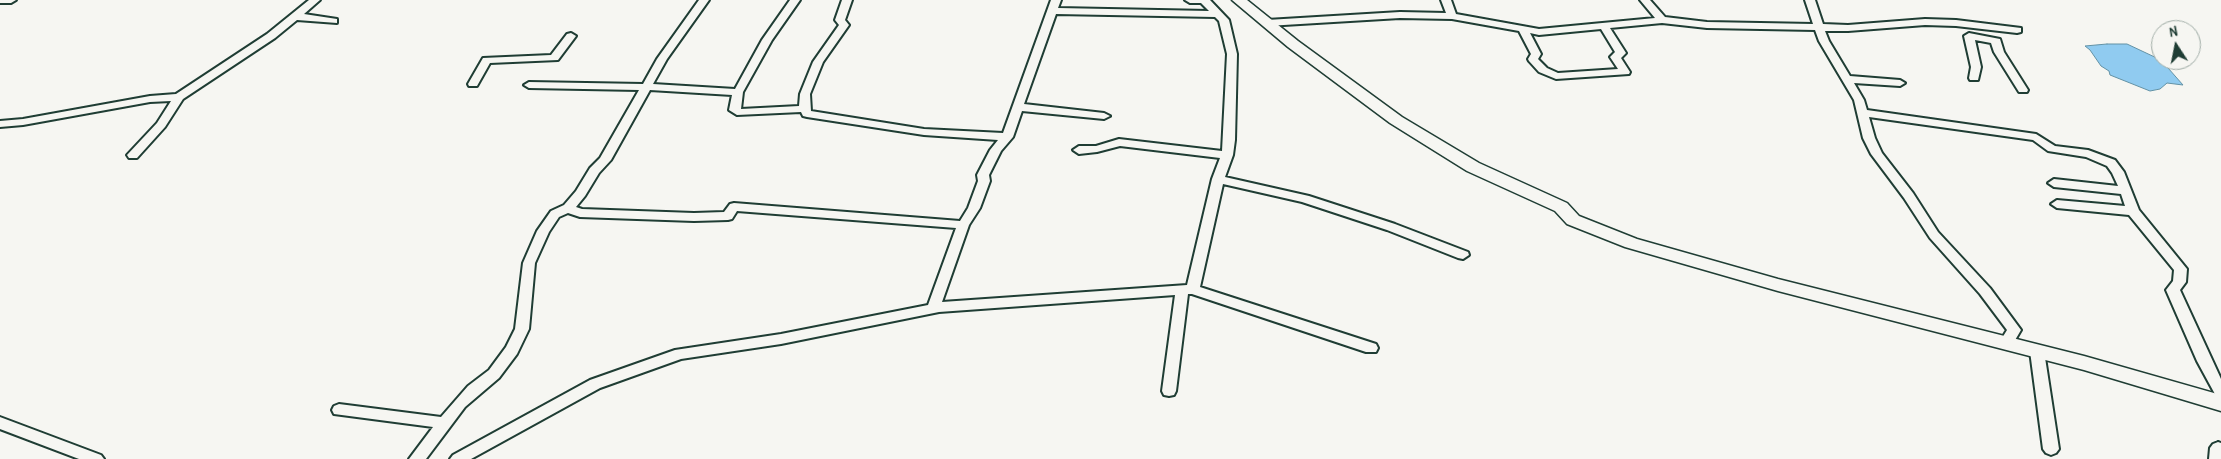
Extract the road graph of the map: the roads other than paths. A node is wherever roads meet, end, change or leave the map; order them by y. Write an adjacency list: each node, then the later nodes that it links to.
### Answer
1 (0, 0): 2 (street)
2 (11, 0)
3 (316, 0): 15 (street)
4 (704, 0): 30 (street)
5 (795, 0): 32 (street)
6 (847, 0): 35 (street)
7 (1190, 0): 8 (street)
8 (1204, 0): 14 (street)
9 (1239, 0): 19 (street)
10 (1446, 0): 16 (street)
11 (1645, 0): 17 (street)
12 (1810, 0): 21 (street)
13 (1054, 5): 14 (street); 34 (street)
14 (1217, 14): 41 (street)
15 (293, 16): 18 (street); 33 (street)
16 (1452, 16): 19 (street); 22 (street)
17 (1662, 20): 20 (street); 21 (street)
18 (333, 21)
19 (1267, 23): 53 (street)
20 (1604, 26): 22 (street); 22 (street)
21 (1820, 26): 23 (street); 26 (street)
22 (1524, 30)
23 (2017, 30)
24 (571, 36): 28 (street)
25 (1974, 78): 31 (street)
26 (1847, 79): 27 (street); 36 (street)
27 (1900, 83)
28 (473, 84)
29 (529, 85): 30 (street)
30 (646, 87): 32 (street); 47 (street)
31 (2023, 90)
32 (738, 92): 35 (street)
33 (179, 97): 38 (street); 42 (street)
34 (1017, 107): 37 (street); 39 (street)
35 (804, 109): 39 (street)
36 (1862, 113): 45 (street); 53 (street)
37 (1104, 116)
38 (0, 124)
39 (1007, 137): 49 (street)
40 (1080, 150): 41 (street)
41 (1227, 154): 43 (street)
42 (133, 155)
43 (1218, 179): 50 (street); 51 (street)
44 (2054, 183): 45 (street)
45 (2125, 191): 48 (street)
46 (2057, 204): 48 (street)
47 (568, 208): 49 (street); 61 (street)
48 (2133, 211): 57 (street)
49 (963, 225): 52 (street)
50 (1463, 255)
51 (1188, 289): 52 (street); 54 (street); 56 (street)
52 (933, 308): 66 (street)
53 (2006, 343): 55 (street)
54 (1371, 348)
55 (2037, 350): 58 (street); 62 (street)
56 (1169, 391)
57 (2221, 392)
58 (2221, 404)
59 (339, 410): 61 (street)
60 (0, 423): 64 (street)
61 (444, 423): 65 (street)
62 (2051, 449)
63 (2221, 449): 67 (street)
64 (96, 459)
65 (417, 459)
66 (458, 459)
67 (2217, 459)

